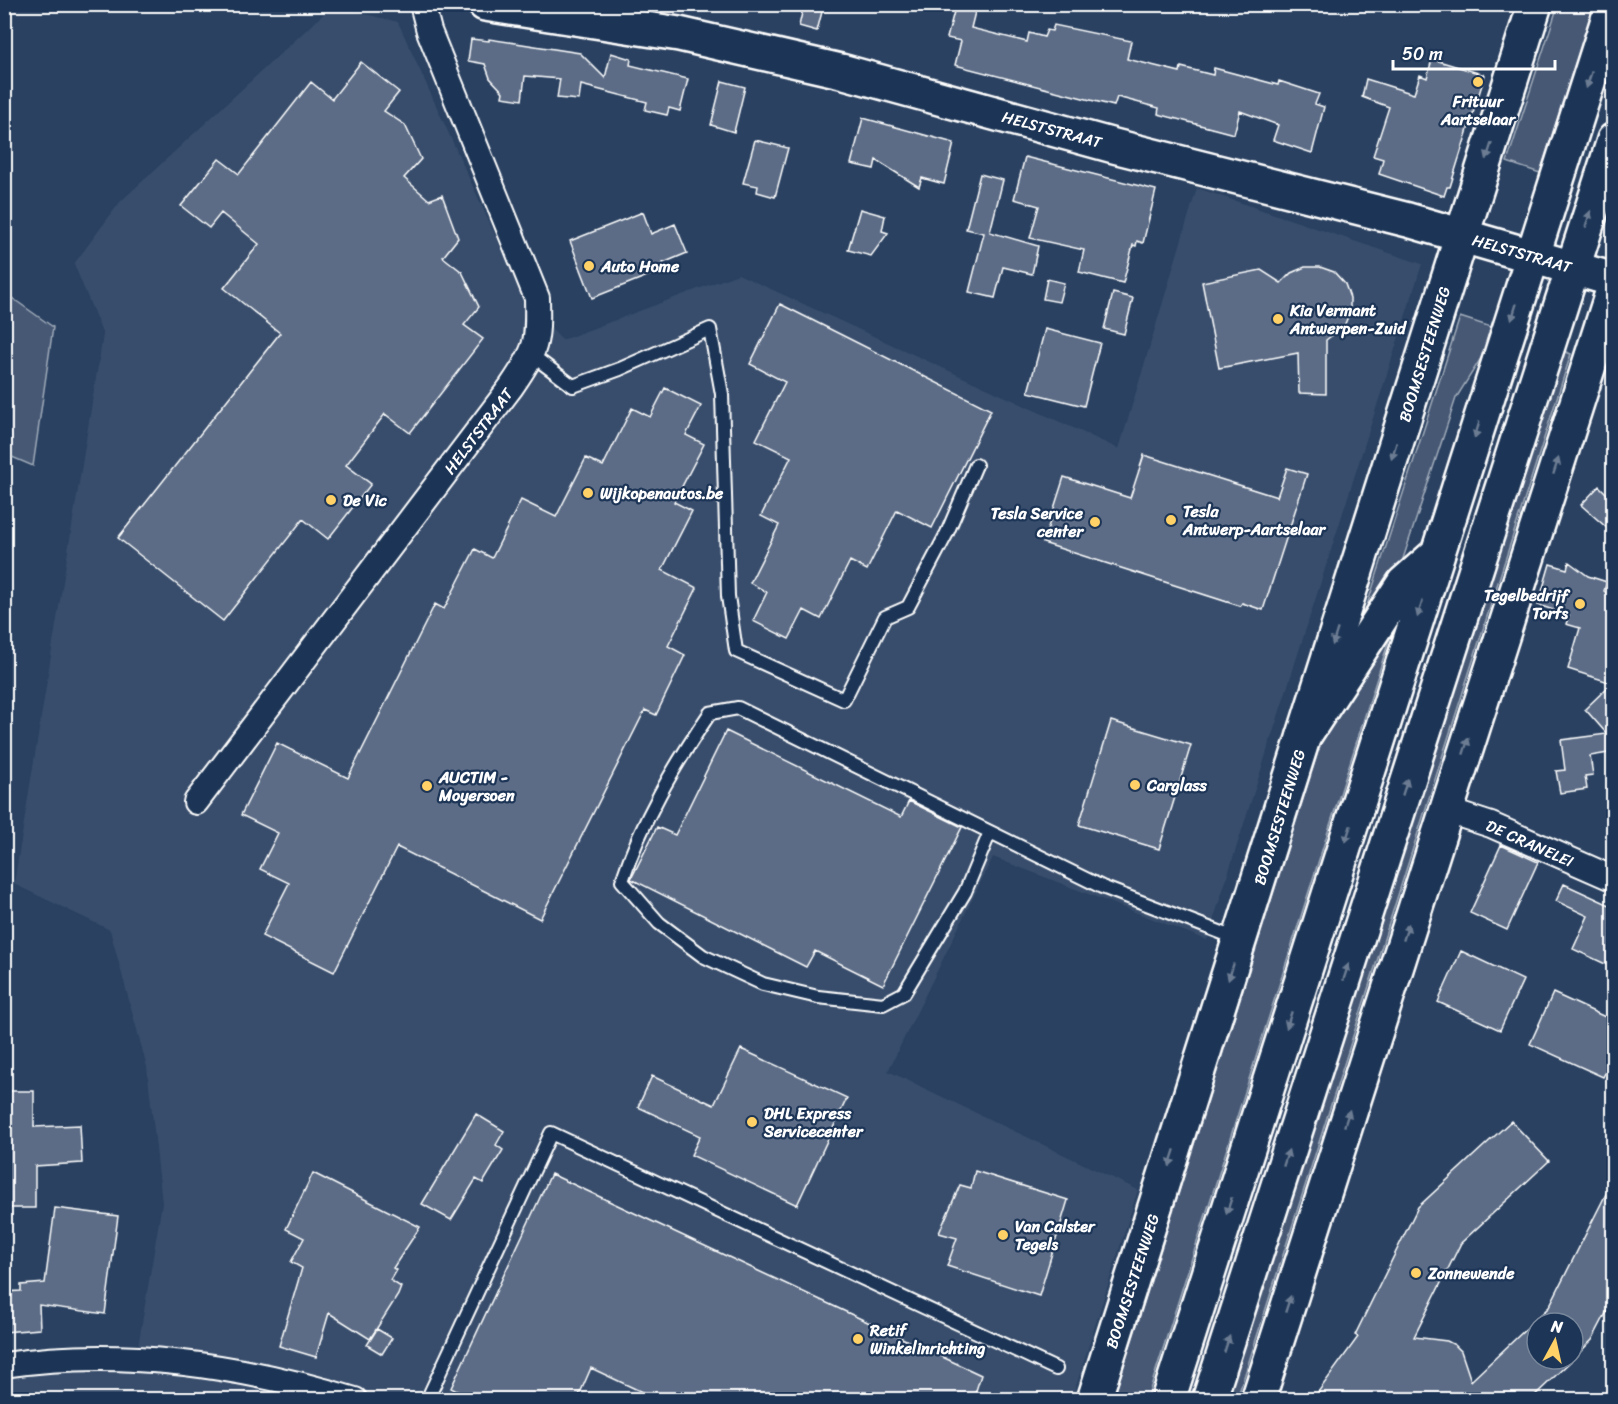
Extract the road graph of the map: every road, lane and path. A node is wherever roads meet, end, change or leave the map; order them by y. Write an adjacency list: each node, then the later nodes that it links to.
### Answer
1 (422, 4): 12 (street, HELSTSTRAAT)
2 (484, 4): 5 (main road, HELSTSTRAAT)
3 (1535, 4): 7 (main road, BOOMSESTEENWEG, one-way to 7)
4 (1613, 4): 8 (main road, one-way to 8)
5 (555, 9): 7 (main road, HELSTSTRAAT)
6 (1614, 140): 9 (main road, one-way to 6)
7 (1462, 235): 8 (main road, HELSTSTRAAT); 15 (main road, BOOMSESTEENWEG, one-way to 15)
8 (1532, 256): 9 (main road, HELSTSTRAAT); 14 (main road, one-way to 14)
9 (1573, 267): 10 (main road, HELSTSTRAAT); 27 (main road, one-way to 9)
10 (1614, 280)
11 (1614, 287): 17 (main road, one-way to 11)
12 (533, 356): 13 (lane); 16 (street, HELSTSTRAAT)
13 (976, 465)
14 (1438, 553): 15 (main road); 26 (main road, one-way to 26)
15 (1304, 736): 20 (main road, BOOMSESTEENWEG)
16 (196, 802)
17 (1445, 810): 19 (street, DE CRANELEI); 28 (main road, one-way to 17)
18 (990, 832): 18 (lane); 20 (lane)
19 (1614, 879)
20 (1242, 940): 25 (main road, BOOMSESTEENWEG, one-way to 25)
21 (4, 1365): 23 (street)
22 (1056, 1369): 24 (lane)
23 (355, 1400)
24 (428, 1400)
25 (1094, 1400)
26 (1167, 1400)
27 (1209, 1400)
28 (1258, 1400)

